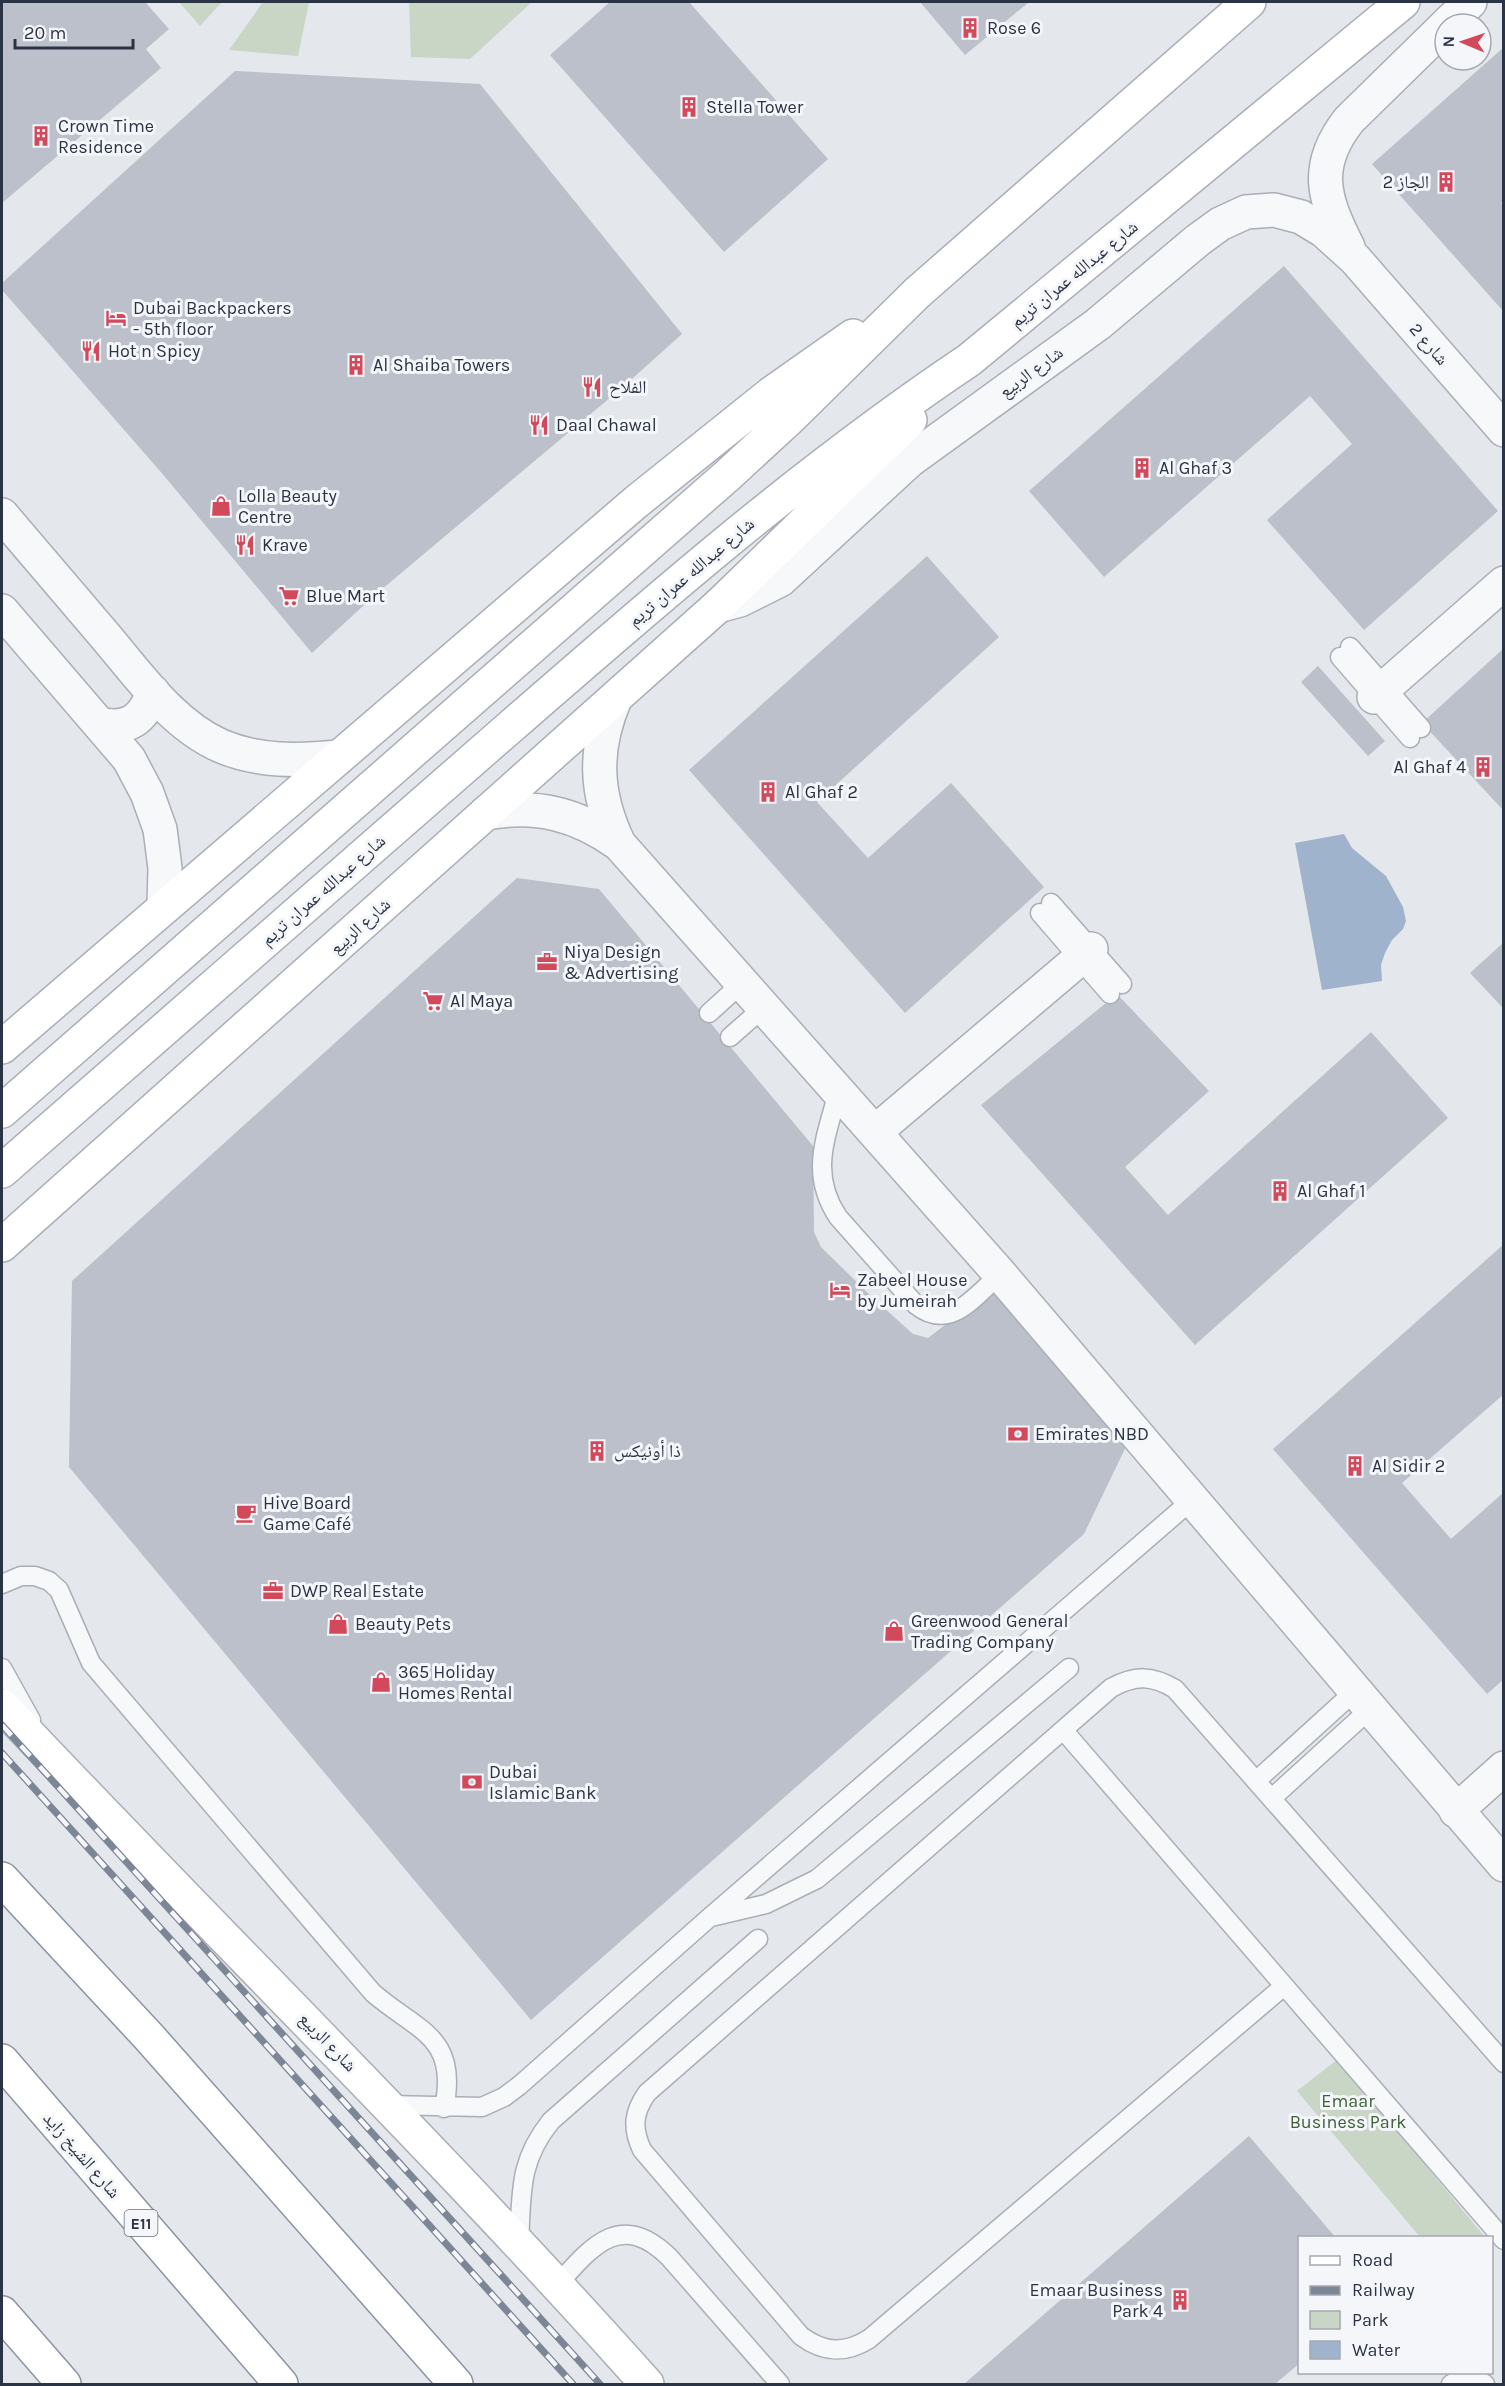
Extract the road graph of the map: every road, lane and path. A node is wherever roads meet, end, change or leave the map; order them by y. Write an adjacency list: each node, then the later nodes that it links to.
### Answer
1 (1249, 2): 5 (main road)
2 (1403, 2): 6 (main road, شارع عبدالله عمران تريم)
3 (1433, 38): 4 (street)
4 (1355, 259): 7 (street, شارع 2); 10 (street, شارع الربيع)
5 (917, 293): 18 (main road); 31 (main road)
6 (969, 360): 10 (main road, شارع الربيع); 33 (main road, شارع عبدالله عمران تريم)
7 (1503, 430)
8 (2, 515): 13 (street)
9 (1503, 583): 14 (street)
10 (718, 606): 15 (main road, شارع الربيع)
11 (2, 611): 16 (street)
12 (1345, 652): 14 (lane)
13 (153, 692): 16 (street); 18 (street)
14 (1380, 692): 17 (lane)
15 (615, 699): 19 (main road, شارع الربيع); 20 (street)
16 (99, 724): 21 (street)
17 (1415, 733)
18 (338, 757): 21 (main road)
19 (486, 813): 20 (street); 34 (main road, شارع الربيع)
20 (619, 844): 24 (street)
21 (164, 906): 29 (main road)
22 (1046, 908): 23 (lane)
23 (1085, 954): 25 (lane); 32 (street)
24 (741, 984): 26 (street); 27 (lane)
25 (1116, 989)
26 (763, 1008): 28 (lane); 30 (street)
27 (709, 1013)
28 (730, 1037)
29 (2, 1047)
30 (838, 1092): 32 (street); 35 (lane)
31 (2, 1111)
32 (875, 1132): 35 (street)
33 (2, 1171)
34 (2, 1245)
35 (1000, 1274): 36 (street)
36 (1192, 1500): 40 (street); 50 (lane)
37 (2, 1584): 56 (lane)
38 (2, 1668): 44 (lane)
39 (1069, 1668): 50 (lane)
40 (1361, 1701): 45 (lane); 46 (lane); 47 (street)
41 (2, 1706): 44 (main road, شارع الربيع)
42 (1064, 1731): 45 (lane); 52 (lane); 52 (lane)
43 (1503, 1768): 47 (street)
44 (66, 1774): 55 (main road, شارع الربيع)
45 (1256, 1781): 46 (lane)
46 (1272, 1798): 54 (lane)
47 (1456, 1811): 48 (street)
48 (1503, 1864)
49 (2, 1879): 63 (main road)
50 (710, 1917): 56 (lane)
51 (758, 1939): 58 (lane)
52 (1284, 1986): 57 (lane)
53 (2, 2061): 62 (main road, شارع الشيخ زايد / E11)
54 (1503, 2063)
55 (388, 2104): 56 (lane); 58 (main road, شارع الربيع)
56 (444, 2108)
57 (1503, 2240)
58 (519, 2242): 59 (main road, شارع الربيع)
59 (558, 2284): 64 (main road, شارع الربيع); 65 (lane)
60 (2, 2313): 61 (main road)
61 (64, 2385)
62 (281, 2385)
63 (456, 2385)
64 (647, 2385)
65 (780, 2385)
66 (1450, 2385): 67 (lane)
67 (1485, 2385)

